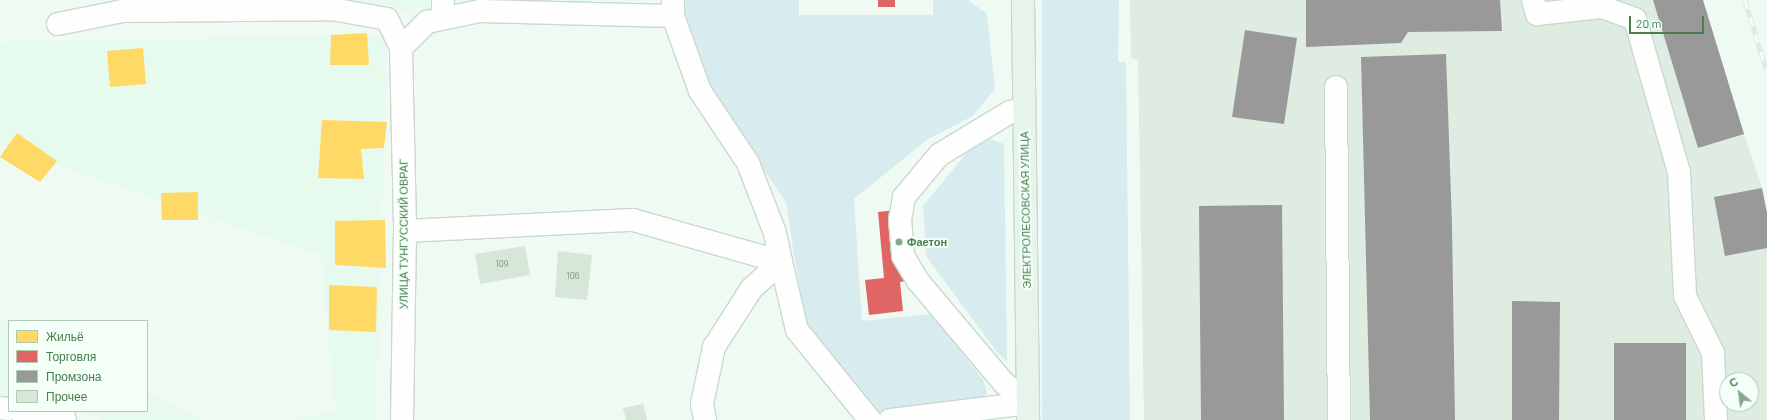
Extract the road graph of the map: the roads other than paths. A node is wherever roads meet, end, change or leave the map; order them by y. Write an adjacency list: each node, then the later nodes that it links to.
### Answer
1 (1023, 0): 8 (main road, ЭЛЕКТРОЛЕСОВСКАЯ УЛИЦА)
2 (1533, 0): 19 (street)
3 (673, 8): 4 (street); 10 (street)
4 (443, 9): 6 (street)
5 (58, 24): 6 (street)
6 (402, 48): 9 (street, УЛИЦА ТУНГУССКИЙ ОВРАГ)
7 (1336, 87): 18 (street)
8 (1024, 109): 11 (main road, ЭЛЕКТРОЛЕСОВСКАЯ УЛИЦА); 11 (street)
9 (405, 231): 10 (street); 14 (street, УЛИЦА ТУНГУССКИЙ ОВРАГ)
10 (781, 262): 15 (street); 16 (street)
11 (1028, 411): 17 (street)
12 (26, 412): 13 (street)
13 (65, 420)
14 (402, 420)
15 (704, 420)
16 (870, 420)
17 (890, 420)
18 (1339, 420)
19 (1716, 420)

